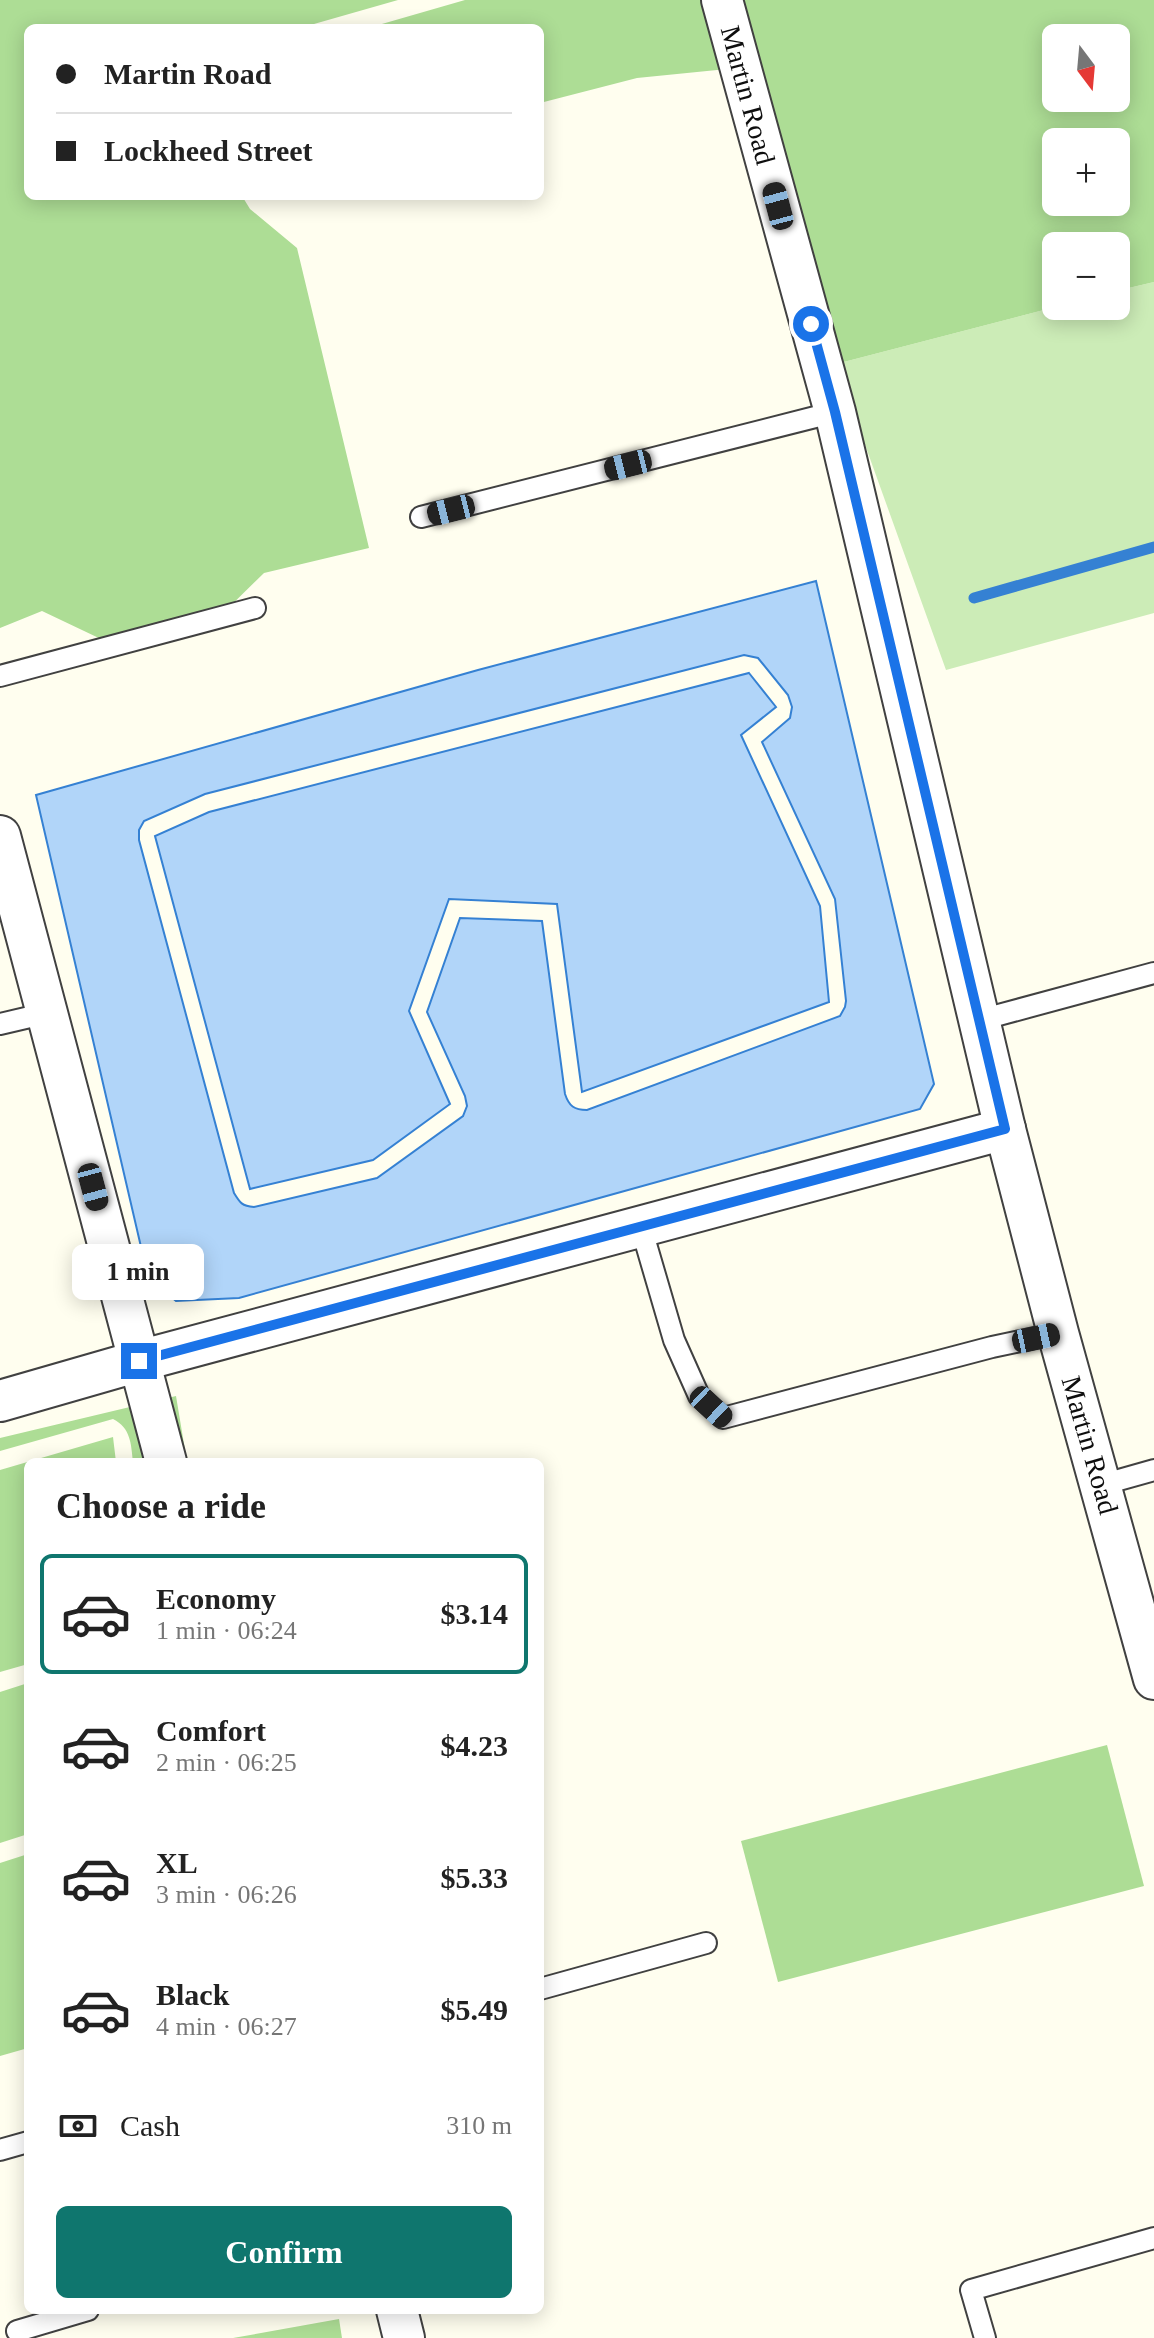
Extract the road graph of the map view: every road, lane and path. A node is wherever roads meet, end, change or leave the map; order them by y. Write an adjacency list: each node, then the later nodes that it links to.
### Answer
1 (722, 0): 2 (street, Martin Road)
2 (835, 412): 3 (lane); 9 (street, Martin Road)
3 (421, 517)
4 (255, 608): 5 (lane)
5 (0, 676)
6 (0, 836): 8 (street)
7 (1154, 973): 9 (lane)
8 (47, 1013): 10 (lane); 14 (street)
9 (980, 1020): 11 (street, Martin Road)
10 (0, 1024)
11 (1005, 1129): 12 (street); 13 (street, Martin Road)
12 (641, 1227): 13 (lane); 14 (street)
13 (1058, 1333): 18 (street, Martin Road)
14 (139, 1361): 15 (street); 16 (street)
15 (0, 1401)
16 (165, 1458)
17 (1154, 1470): 18 (lane)
18 (1101, 1485): 19 (street, Martin Road)
19 (1154, 1679)
20 (706, 1943): 21 (lane)
21 (544, 1988)
22 (24, 2143): 23 (lane)
23 (0, 2150)
24 (1154, 2238): 29 (lane)
25 (74, 2314): 27 (lane)
26 (398, 2314): 28 (street)
27 (17, 2331)
28 (404, 2338)
29 (985, 2338)

